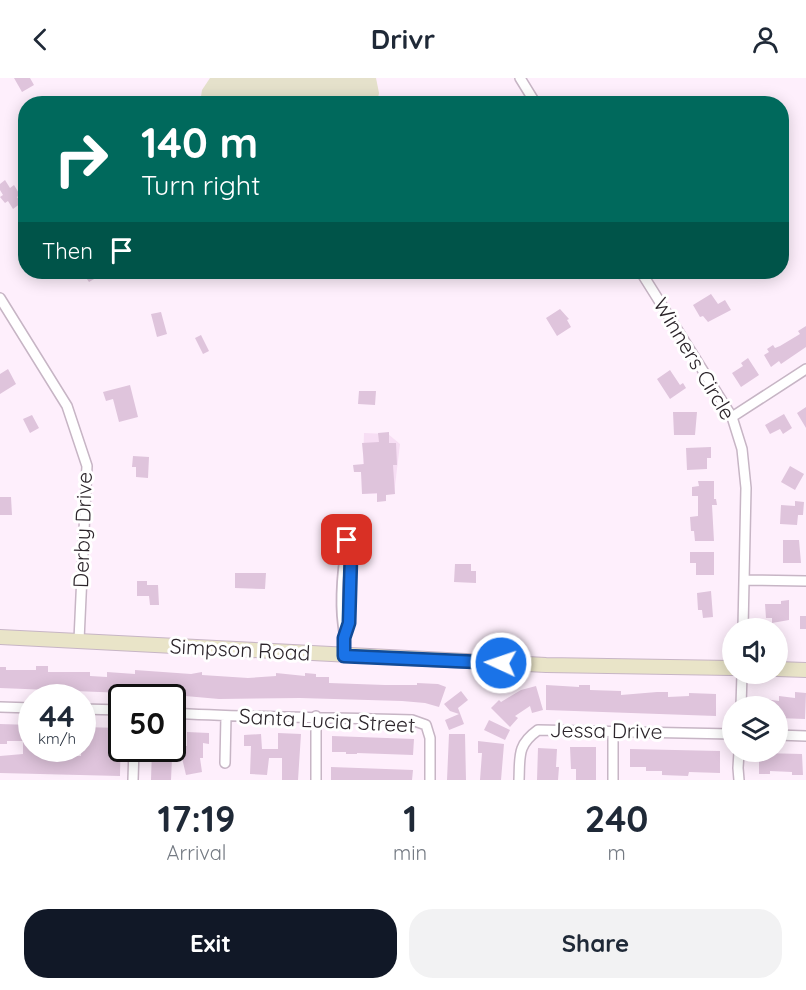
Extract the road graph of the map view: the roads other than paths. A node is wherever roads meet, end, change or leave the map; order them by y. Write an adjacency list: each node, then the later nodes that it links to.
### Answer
1 (520, 78): 2 (street)
2 (531, 96)
3 (645, 279): 6 (street, Winners Circle)
4 (0, 298): 12 (street, Derby Drive)
5 (806, 369): 6 (street)
6 (732, 417): 7 (street, Winners Circle)
7 (744, 580): 8 (street); 9 (street, Winners Circle)
8 (806, 581)
9 (742, 618)
10 (0, 637): 12 (main road, Simpson Road)
11 (344, 638): 11 (lane); 13 (lane)
12 (79, 640): 13 (main road, Simpson Road)
13 (344, 656): 14 (main road, Simpson Road)
14 (722, 668)
15 (788, 669): 16 (main road)
16 (806, 670)
17 (0, 707): 18 (street)
18 (18, 708)
19 (186, 714): 20 (street, Santa Lucia Street)
20 (226, 716): 21 (street, Santa Lucia Street); 28 (street)
21 (316, 716): 30 (street); 31 (street, Santa Lucia Street)
22 (613, 731): 23 (street, Jessa Drive); 32 (street, Jessa Drive); 33 (street)
23 (722, 734)
24 (788, 735): 25 (street)
25 (806, 736)
26 (134, 762): 29 (street)
27 (738, 762): 34 (street)
28 (225, 763)
29 (133, 780)
30 (316, 780)
31 (430, 780)
32 (519, 780)
33 (612, 780)
34 (739, 780)

